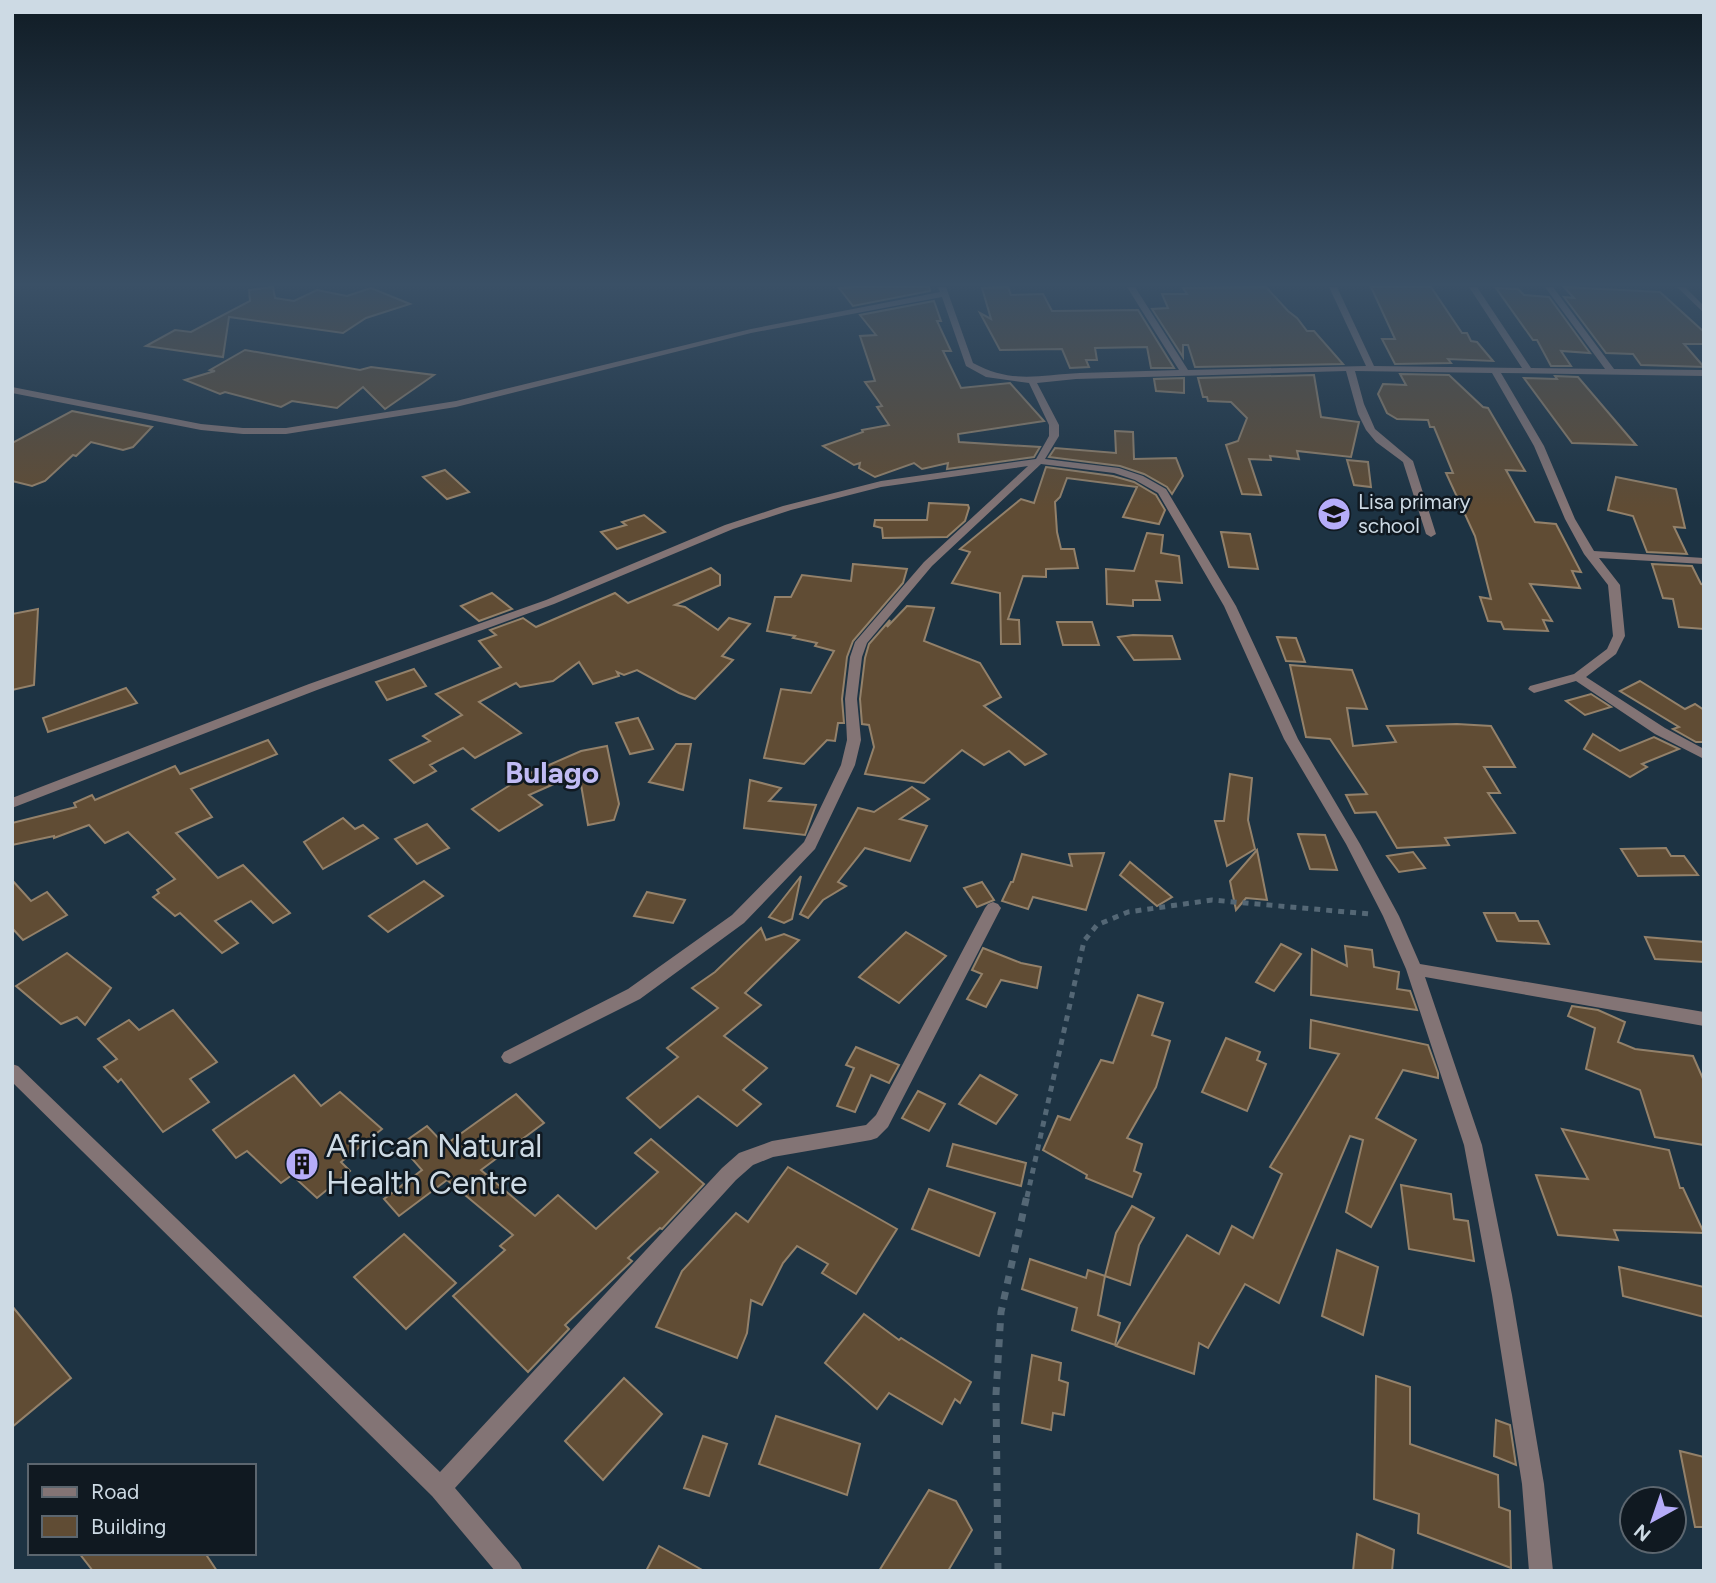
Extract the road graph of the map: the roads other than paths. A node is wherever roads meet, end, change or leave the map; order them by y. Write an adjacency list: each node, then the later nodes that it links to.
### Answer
1 (630, 361): 15 (street)
2 (968, 361): 14 (street)
3 (1178, 361): 9 (street)
4 (1368, 361): 8 (street)
5 (1522, 361): 11 (street)
6 (1603, 361): 12 (street)
7 (1350, 368): 8 (street); 9 (street); 17 (street)
8 (1371, 368): 10 (street)
9 (1185, 372): 14 (street)
10 (1496, 372): 11 (street); 18 (street)
11 (1529, 372): 12 (street)
12 (1612, 373): 13 (street)
13 (1704, 373)
14 (1032, 381): 16 (street)
15 (12, 390)
16 (1040, 461): 23 (street); 25 (street); 27 (street)
17 (1432, 534)
18 (1590, 554): 19 (street); 20 (street)
19 (1704, 561)
20 (1578, 677): 21 (street); 22 (street)
21 (1534, 689)
22 (1704, 755)
23 (12, 803)
24 (993, 908): 29 (street)
25 (1414, 968): 26 (street); 31 (street)
26 (1704, 1019)
27 (510, 1058)
28 (16, 1080): 29 (street)
29 (440, 1488): 30 (street)
30 (510, 1571)
31 (1541, 1571)

